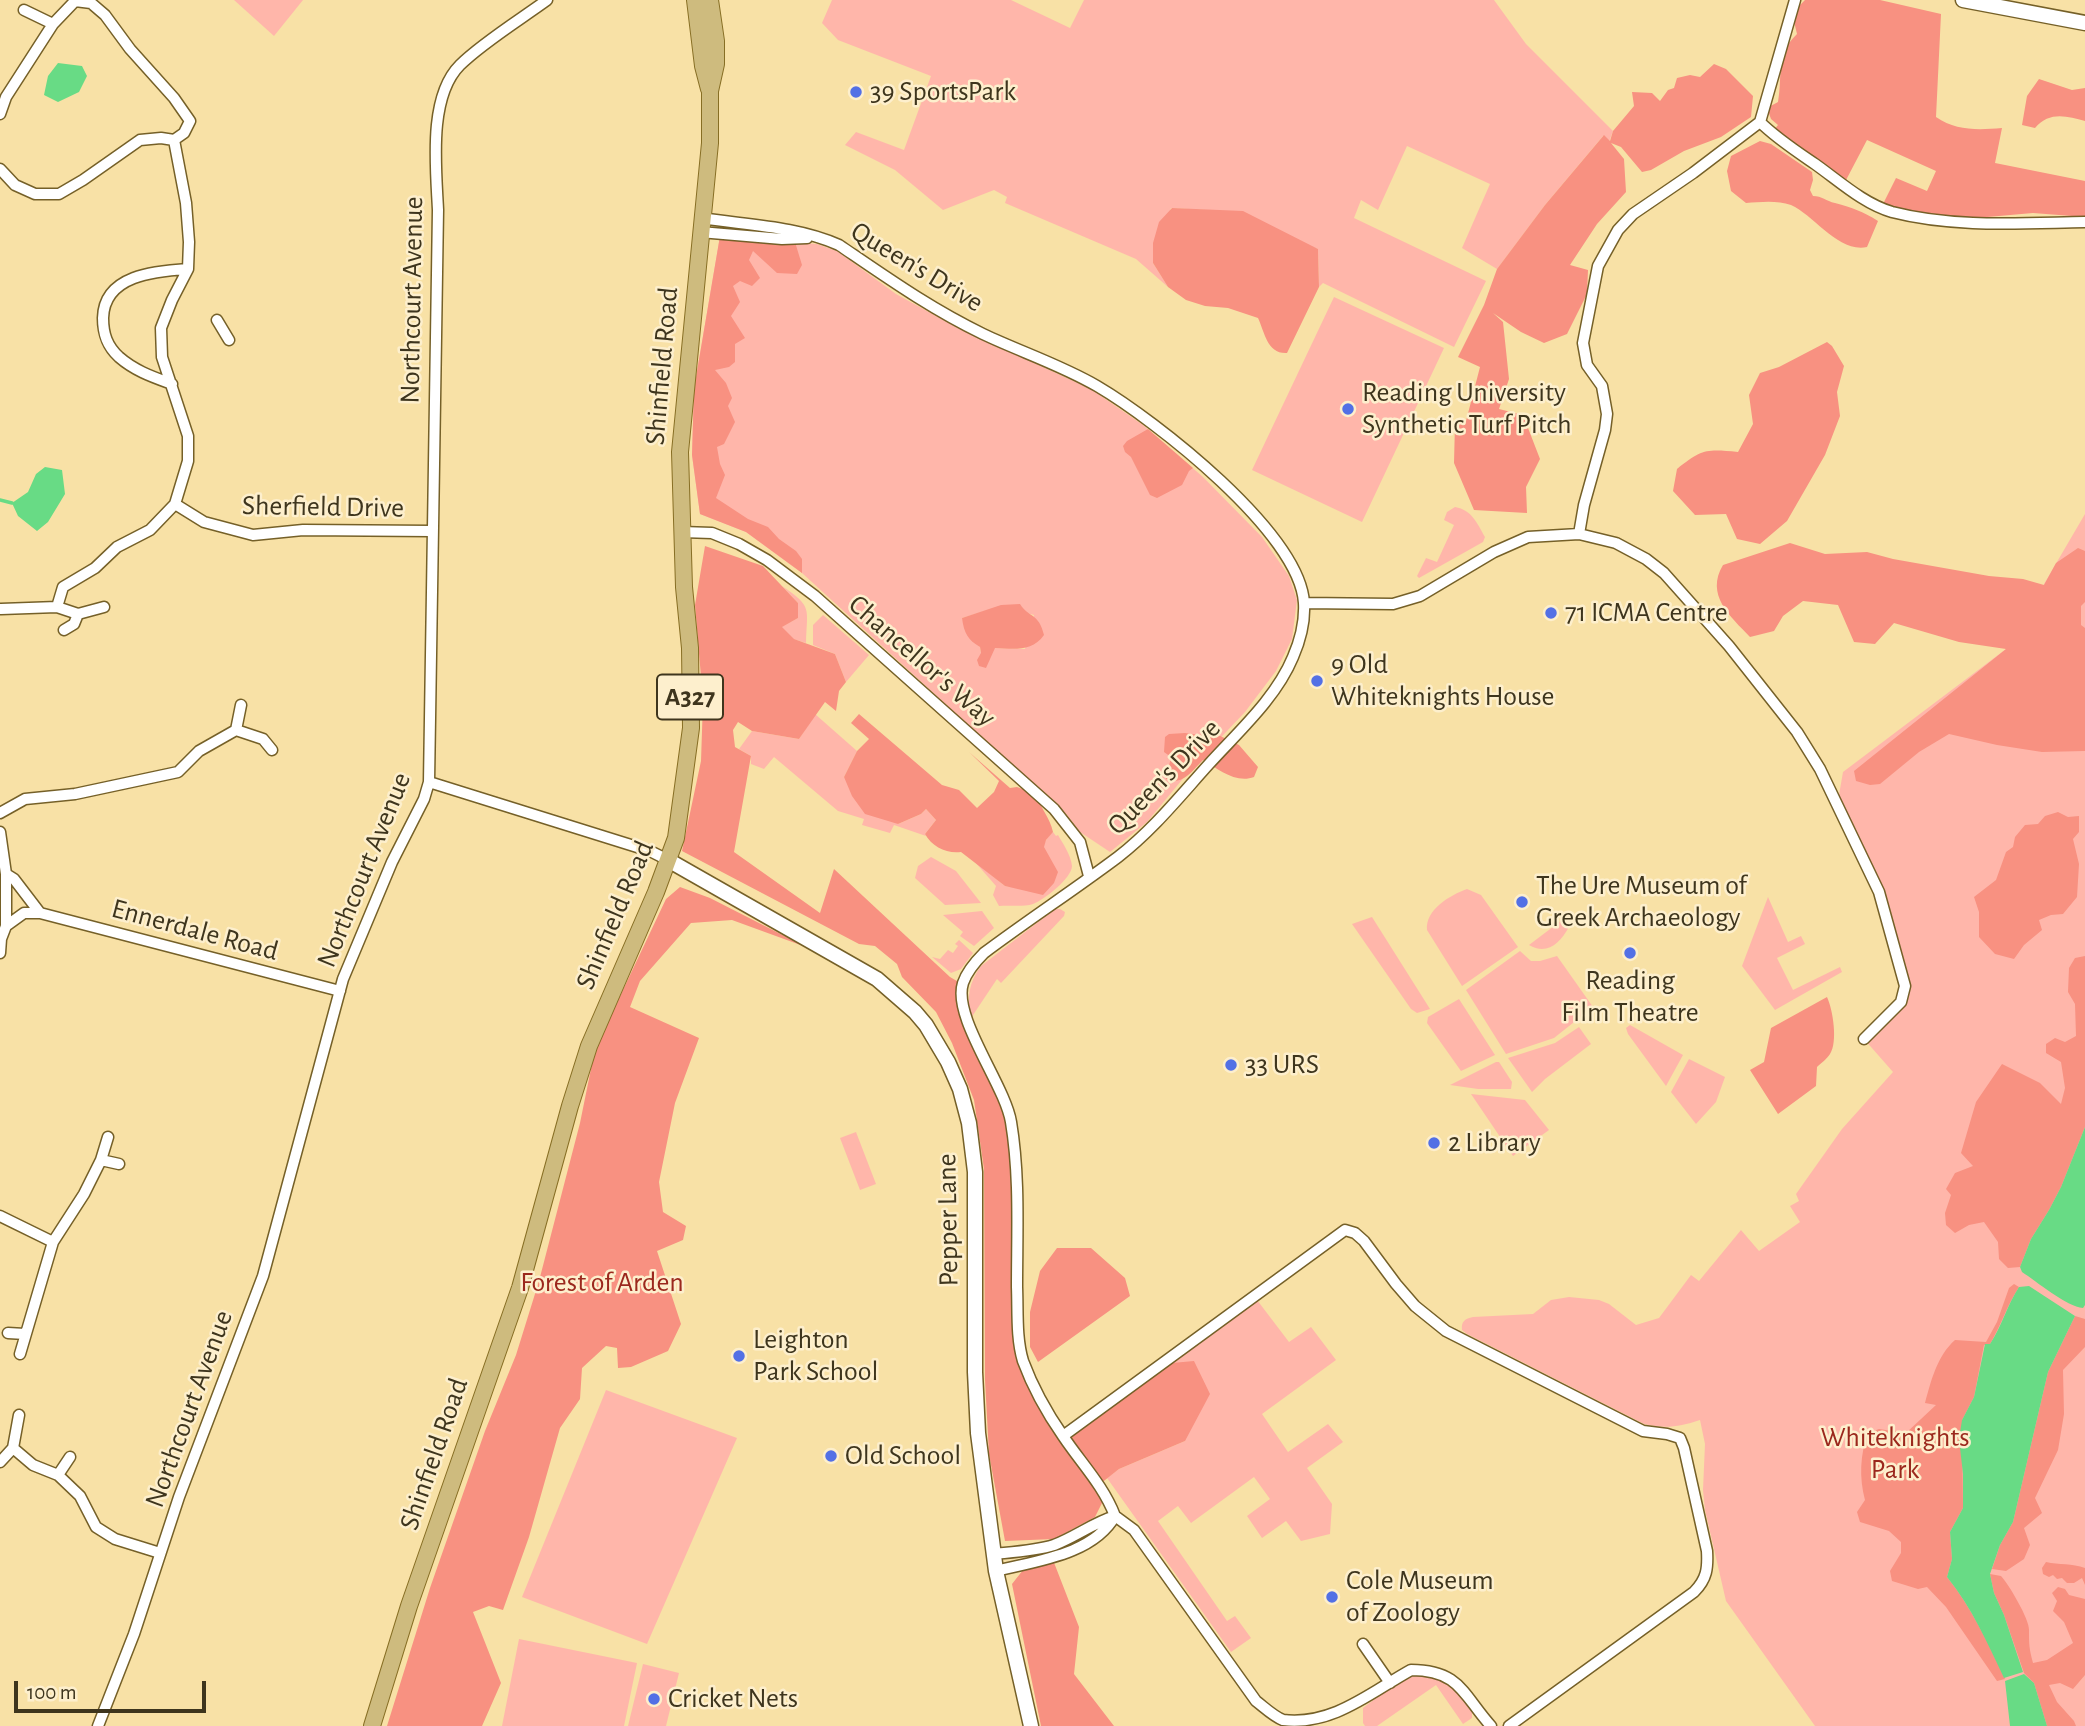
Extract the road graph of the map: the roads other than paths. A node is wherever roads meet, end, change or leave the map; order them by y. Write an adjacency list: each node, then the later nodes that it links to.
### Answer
1 (547, 0): 21 (street, Northcourt Avenue)
2 (695, 0): 9 (main road, Shinfield Road / A327)
3 (710, 0): 9 (main road, Shinfield Road / A327)
4 (1795, 0): 11 (street)
5 (1963, 0): 7 (street)
6 (24, 10): 8 (street)
7 (2085, 23)
8 (53, 24): 10 (street); 12 (street)
9 (710, 92): 15 (main road, Shinfield Road / A327)
10 (0, 114)
11 (1760, 122): 14 (street); 23 (street)
12 (174, 140): 13 (street); 16 (street)
13 (0, 169)
14 (2085, 222)
15 (701, 225): 22 (main road, Shinfield Road / A327); 24 (street, Queen's Drive)
16 (188, 269): 19 (street); 19 (street)
17 (218, 320): 18 (street)
18 (229, 340)
19 (172, 384): 20 (street)
20 (175, 504): 21 (street, Sherfield Drive); 25 (street)
21 (432, 531): 33 (street, Northcourt Avenue)
22 (682, 531): 36 (main road, Shinfield Road / A327); 38 (street, Chancellor's Way)
23 (1579, 534): 24 (street); 43 (street)
24 (1304, 603): 38 (street, Queen's Drive)
25 (57, 607): 27 (street); 28 (street)
26 (104, 607): 28 (street)
27 (1, 609)
28 (78, 614): 29 (street)
29 (64, 630)
30 (241, 705): 31 (street)
31 (236, 730): 32 (street); 34 (street)
32 (272, 750)
33 (429, 782): 36 (street); 42 (street, Northcourt Avenue)
34 (0, 813)
35 (0, 832): 37 (street)
36 (668, 860): 60 (street, Pepper Lane); 65 (main road, Shinfield Road / A327)
37 (6, 874): 39 (street); 40 (street)
38 (1089, 876): 53 (street, Queen's Drive)
39 (40, 913): 40 (street); 42 (street, Ennerdale Road)
40 (6, 926): 41 (street)
41 (0, 953)
42 (340, 991): 59 (street, Northcourt Avenue)
43 (1864, 1039)
44 (108, 1137): 45 (street)
45 (101, 1160): 46 (street); 48 (street)
46 (119, 1164)
47 (0, 1216): 48 (street)
48 (53, 1242): 50 (street)
49 (8, 1333): 50 (street)
50 (25, 1334): 51 (street)
51 (20, 1354)
52 (19, 1415): 54 (street)
53 (1063, 1436): 58 (street, Queen's Drive); 68 (street)
54 (13, 1448): 56 (street); 57 (street)
55 (70, 1457): 57 (street)
56 (0, 1462)
57 (58, 1475): 59 (street)
58 (1115, 1516): 60 (street); 61 (street); 63 (street)
59 (160, 1553): 64 (street, Northcourt Avenue)
60 (993, 1554): 61 (street, Pepper Lane)
61 (996, 1571): 66 (street, Pepper Lane)
62 (1363, 1644): 63 (street)
63 (1390, 1682): 67 (street)
64 (98, 1726)
65 (372, 1726)
66 (1031, 1726)
67 (1491, 1726)
68 (1509, 1726)

